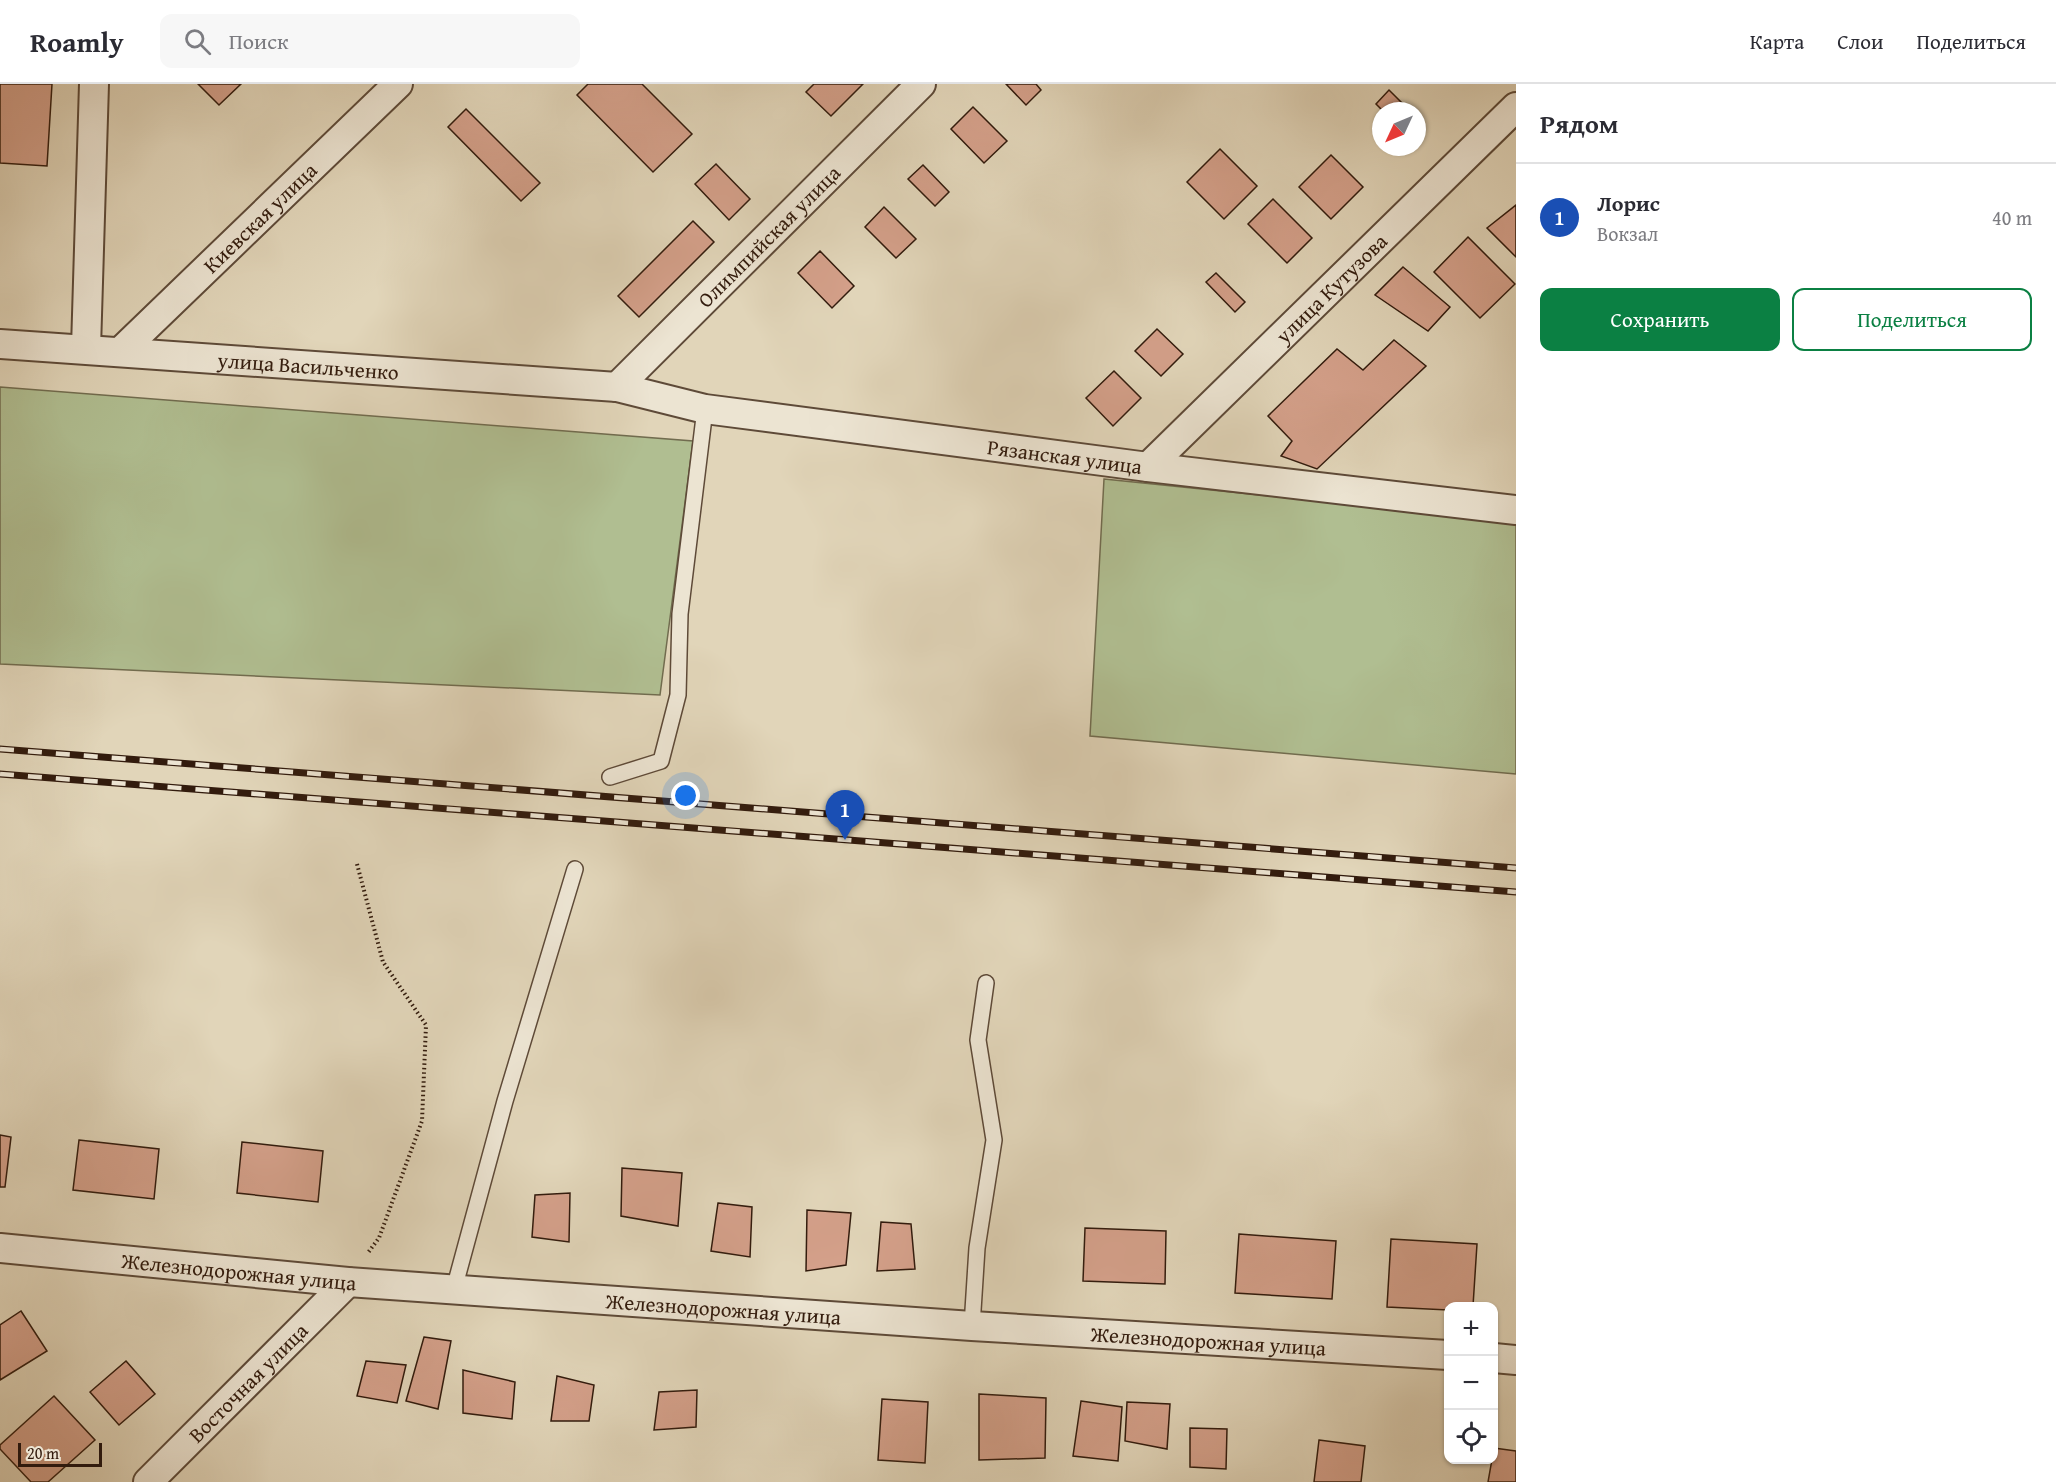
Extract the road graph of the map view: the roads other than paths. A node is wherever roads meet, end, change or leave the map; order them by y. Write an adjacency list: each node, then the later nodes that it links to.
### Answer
1 (94, 84): 6 (street)
2 (398, 84): 7 (street, Киевская улица)
3 (921, 84): 8 (street, Олимпийская улица)
4 (1516, 107): 10 (street, улица Кутузова)
5 (0, 344): 6 (street, улица Васильченко)
6 (86, 348): 7 (street, улица Васильченко)
7 (120, 352): 8 (street, улица Васильченко)
8 (617, 387): 9 (street, Рязанская улица)
9 (705, 409): 10 (street, Рязанская улица); 12 (lane)
10 (1148, 467): 11 (street, Рязанская улица)
11 (1516, 510)
12 (610, 777)
13 (574, 869): 17 (lane)
14 (986, 983): 18 (lane)
15 (0, 1248): 16 (street, Железнодорожная улица)
16 (348, 1282): 17 (street, Железнодорожная улица); 22 (street, Восточная улица)
17 (454, 1289): 18 (street, Железнодорожная улица)
18 (972, 1326): 19 (street, Железнодорожная улица)
19 (1444, 1355)
20 (1498, 1358): 21 (street)
21 (1516, 1360)
22 (147, 1482)

